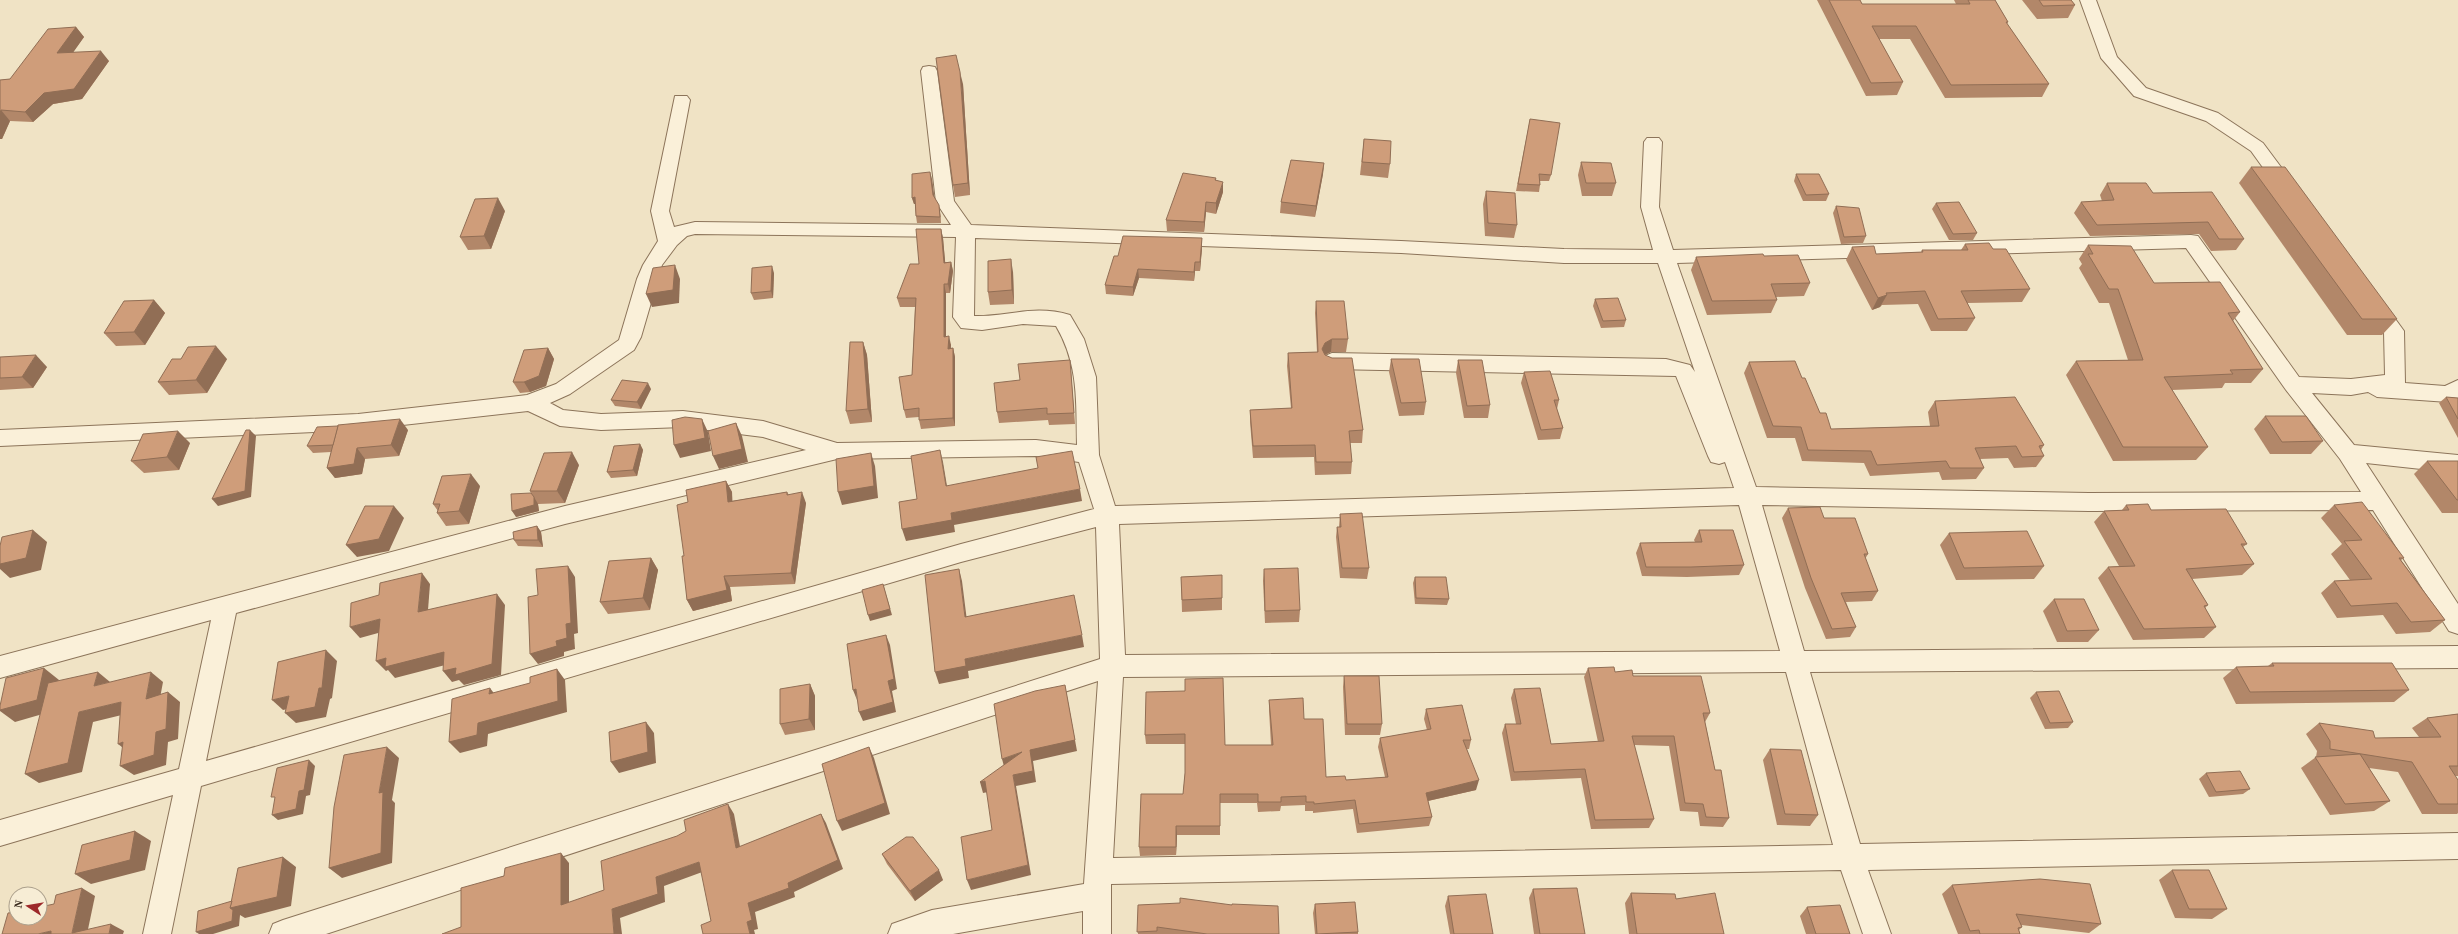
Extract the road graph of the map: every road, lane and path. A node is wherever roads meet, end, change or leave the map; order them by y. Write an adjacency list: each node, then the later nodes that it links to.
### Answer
1 (2088, 0): 5 (street)
2 (929, 72): 6 (street)
3 (681, 100): 7 (street)
4 (1653, 142): 8 (street)
5 (2299, 204)
6 (966, 231): 7 (street); 8 (street); 18 (street)
7 (668, 243): 14 (street)
8 (1665, 258): 11 (street); 20 (street)
9 (2361, 287): 12 (street)
10 (1332, 362): 20 (street)
11 (2294, 385): 12 (street); 17 (street)
12 (2350, 387): 13 (street)
13 (2458, 388)
14 (530, 403): 15 (street); 16 (street)
15 (0, 438)
16 (837, 451): 18 (street); 24 (street)
17 (2348, 453): 19 (street); 21 (street)
18 (1088, 455): 22 (street)
19 (2458, 464)
20 (1748, 496): 21 (street); 22 (street); 27 (street)
21 (2377, 501): 23 (street)
22 (1107, 515): 28 (street); 30 (street)
23 (2451, 602): 25 (street)
24 (226, 605): 29 (street); 30 (street)
25 (2458, 624)
26 (2458, 657): 27 (street)
27 (1794, 662): 28 (street); 33 (street)
28 (1112, 666): 34 (street); 36 (street)
29 (0, 667)
30 (191, 776): 31 (street); 35 (street)
31 (0, 834)
32 (2458, 846): 33 (street)
33 (1850, 856): 34 (street); 39 (street)
34 (1098, 883): 37 (street); 38 (street)
35 (157, 934)
36 (283, 934)
37 (902, 934)
38 (1097, 934)
39 (1877, 934)

